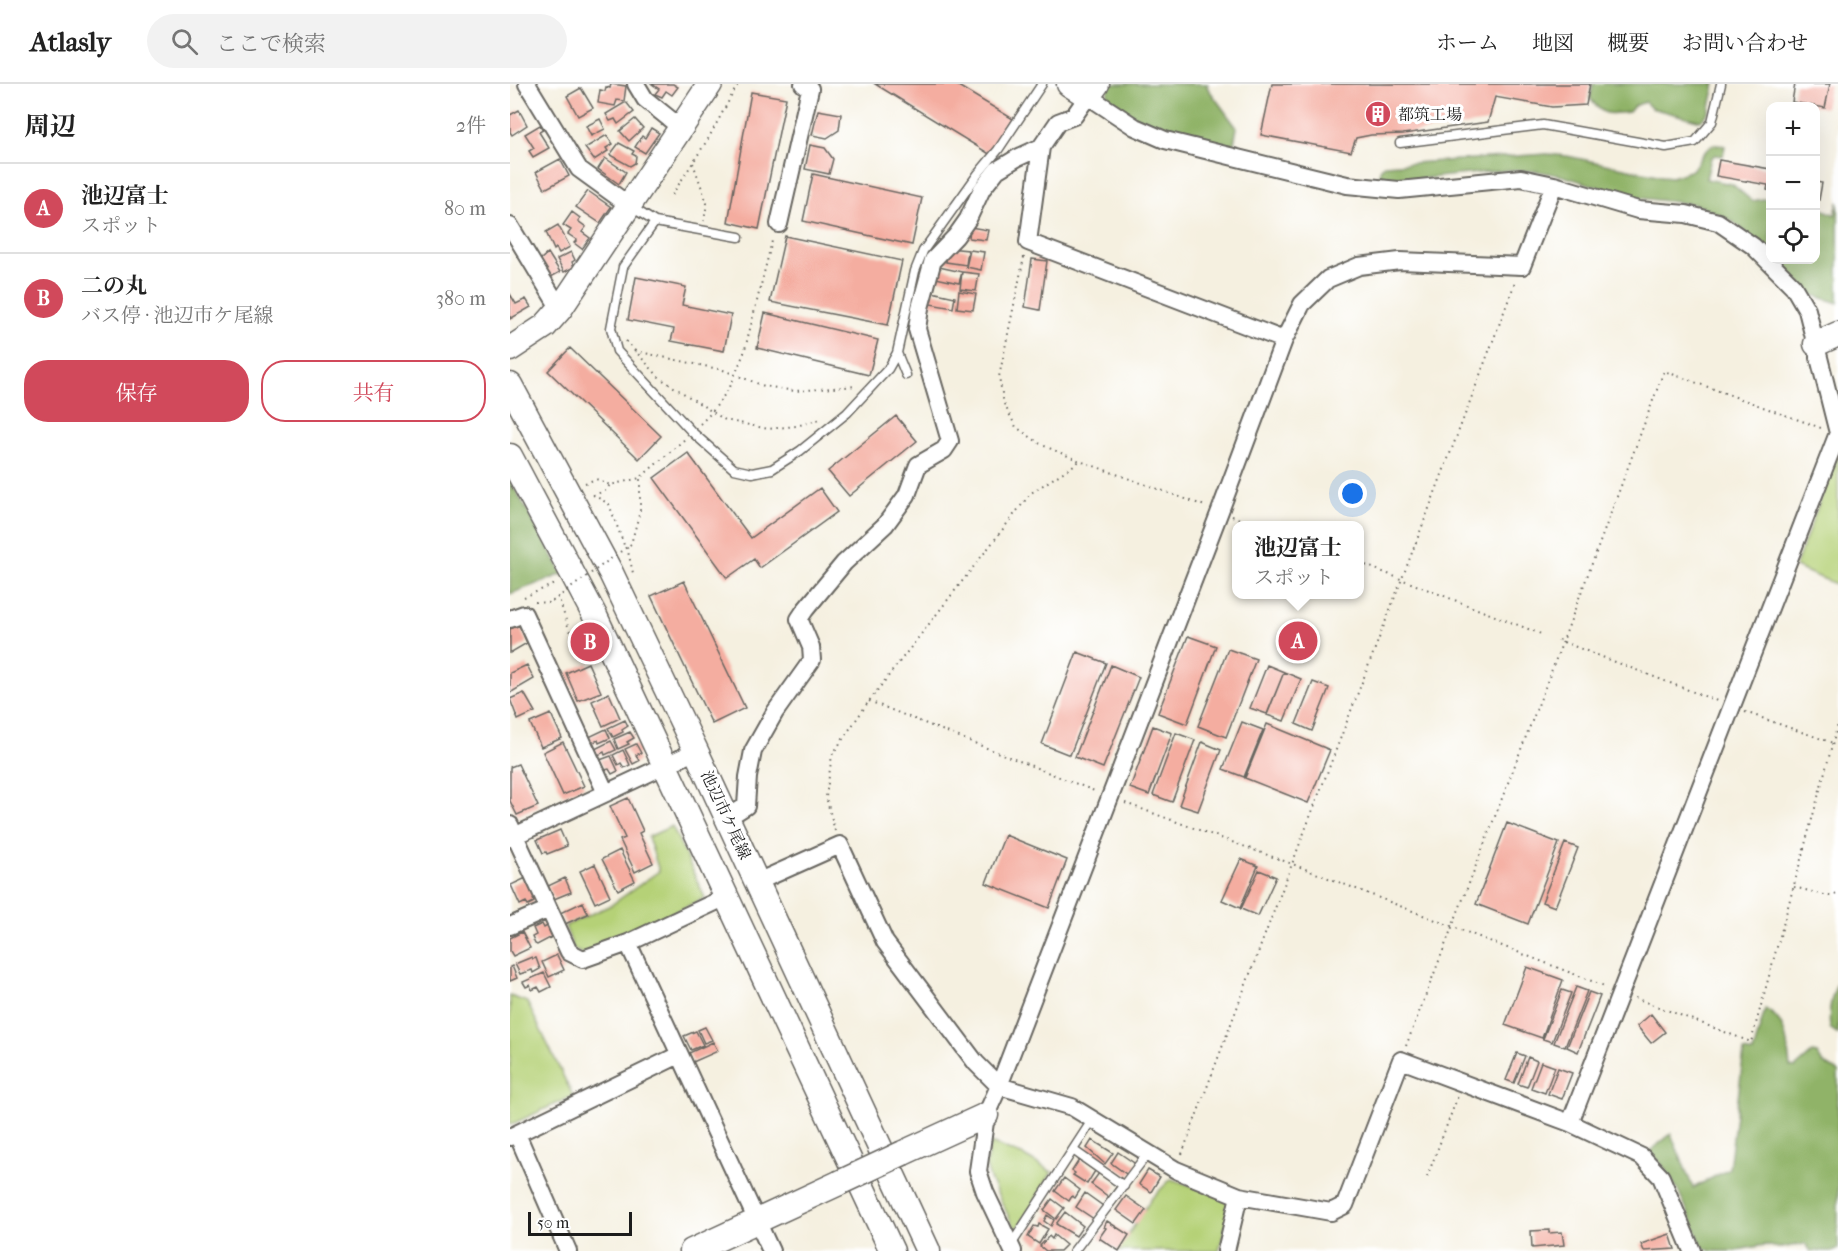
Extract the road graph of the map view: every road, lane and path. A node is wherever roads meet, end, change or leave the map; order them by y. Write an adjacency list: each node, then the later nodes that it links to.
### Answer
1 (527, 84): 15 (street)
2 (636, 84): 9 (street)
3 (710, 84): 9 (street)
4 (738, 84): 12 (path)
5 (803, 84): 17 (street)
6 (1042, 84): 30 (lane)
7 (1721, 84): 10 (lane)
8 (1085, 88): 11 (street); 13 (street)
9 (681, 128): 15 (street)
10 (1400, 143)
11 (1041, 147): 21 (street); 67 (street)
12 (693, 162): 14 (path); 19 (path)
13 (1554, 184): 22 (street); 27 (street)
14 (672, 195)
15 (630, 206): 16 (lane); 23 (street)
16 (655, 222): 19 (lane); 24 (lane)
17 (779, 224): 31 (path)
18 (510, 226): 23 (street)
19 (703, 230): 20 (lane)
20 (739, 237)
21 (1028, 242): 26 (street); 40 (path)
22 (1522, 266): 26 (street); 49 (path)
23 (560, 309): 28 (street)
24 (610, 328): 29 (path); 37 (lane)
25 (1838, 334): 27 (street)
26 (1284, 340): 44 (street)
27 (1816, 344): 38 (street)
28 (510, 350)
29 (634, 351): 31 (path); 35 (path)
30 (897, 353): 32 (lane); 34 (lane)
31 (735, 375): 34 (path); 35 (path)
32 (906, 375)
33 (510, 385): 63 (street, 池辺市ケ尾線)
34 (870, 388): 36 (lane)
35 (712, 412): 36 (path); 37 (path)
36 (847, 413): 37 (lane)
37 (692, 432): 41 (path)
38 (1838, 433): 57 (path); 60 (street)
39 (510, 456): 64 (street)
40 (1080, 461): 44 (path); 59 (path)
41 (640, 478): 43 (path); 46 (path, bridge)
42 (585, 483): 43 (path)
43 (610, 485): 46 (path)
44 (1220, 512): 45 (path); 66 (street)
45 (1246, 521)
46 (627, 547): 48 (path); 52 (path, bridge)
47 (1364, 565): 49 (path)
48 (635, 579)
49 (1403, 579): 55 (path); 70 (path)
50 (562, 580): 51 (path)
51 (524, 597)
52 (557, 597): 53 (path); 58 (path)
53 (532, 602)
54 (510, 619): 65 (street)
55 (1541, 634)
56 (1558, 640): 57 (path)
57 (1563, 641): 60 (path); 77 (path)
58 (593, 659)
59 (868, 701): 66 (path); 69 (path)
60 (1731, 706): 62 (path); 79 (street)
61 (1838, 724): 62 (path)
62 (1833, 743): 72 (path)
63 (696, 751): 64 (street); 67 (street, 池辺市ケ尾線)
64 (665, 766): 65 (street); 74 (street)
65 (606, 792): 68 (street)
66 (1110, 797): 70 (path); 83 (street)
67 (727, 818): 71 (street, 池辺市ケ尾線)
68 (512, 833): 75 (street)
69 (840, 845): 71 (street); 83 (street)
70 (1290, 864): 77 (path); 90 (path)
71 (757, 882): 100 (street, 池辺市ケ尾線)
72 (1793, 887): 73 (path); 79 (path)
73 (1838, 894)
74 (726, 897): 78 (street); 99 (street)
75 (549, 909): 76 (street); 78 (street)
76 (510, 926)
77 (1453, 926): 79 (path); 81 (path)
78 (628, 943): 80 (street)
79 (1622, 993): 86 (street)
80 (679, 1055): 87 (street); 94 (street)
81 (1401, 1060): 82 (street); 93 (street)
82 (1463, 1083): 86 (street); 91 (path)
83 (999, 1086): 84 (street); 85 (street)
84 (986, 1115): 94 (street, bridge); 95 (street)
85 (1094, 1119): 88 (lane); 89 (street)
86 (1570, 1123): 103 (street)
87 (514, 1135): 96 (street)
88 (1073, 1150): 92 (lane); 95 (lane)
89 (1149, 1153): 90 (street); 92 (lane)
90 (1176, 1170): 93 (street)
91 (1427, 1177)
92 (1124, 1186): 101 (lane)
93 (1239, 1196): 102 (street)
94 (757, 1220): 97 (street); 98 (street)
95 (1012, 1248)
96 (568, 1251)
97 (692, 1251)
98 (771, 1251)
99 (892, 1251)
100 (928, 1251)
101 (1074, 1251)
102 (1226, 1251)
103 (1692, 1251)

